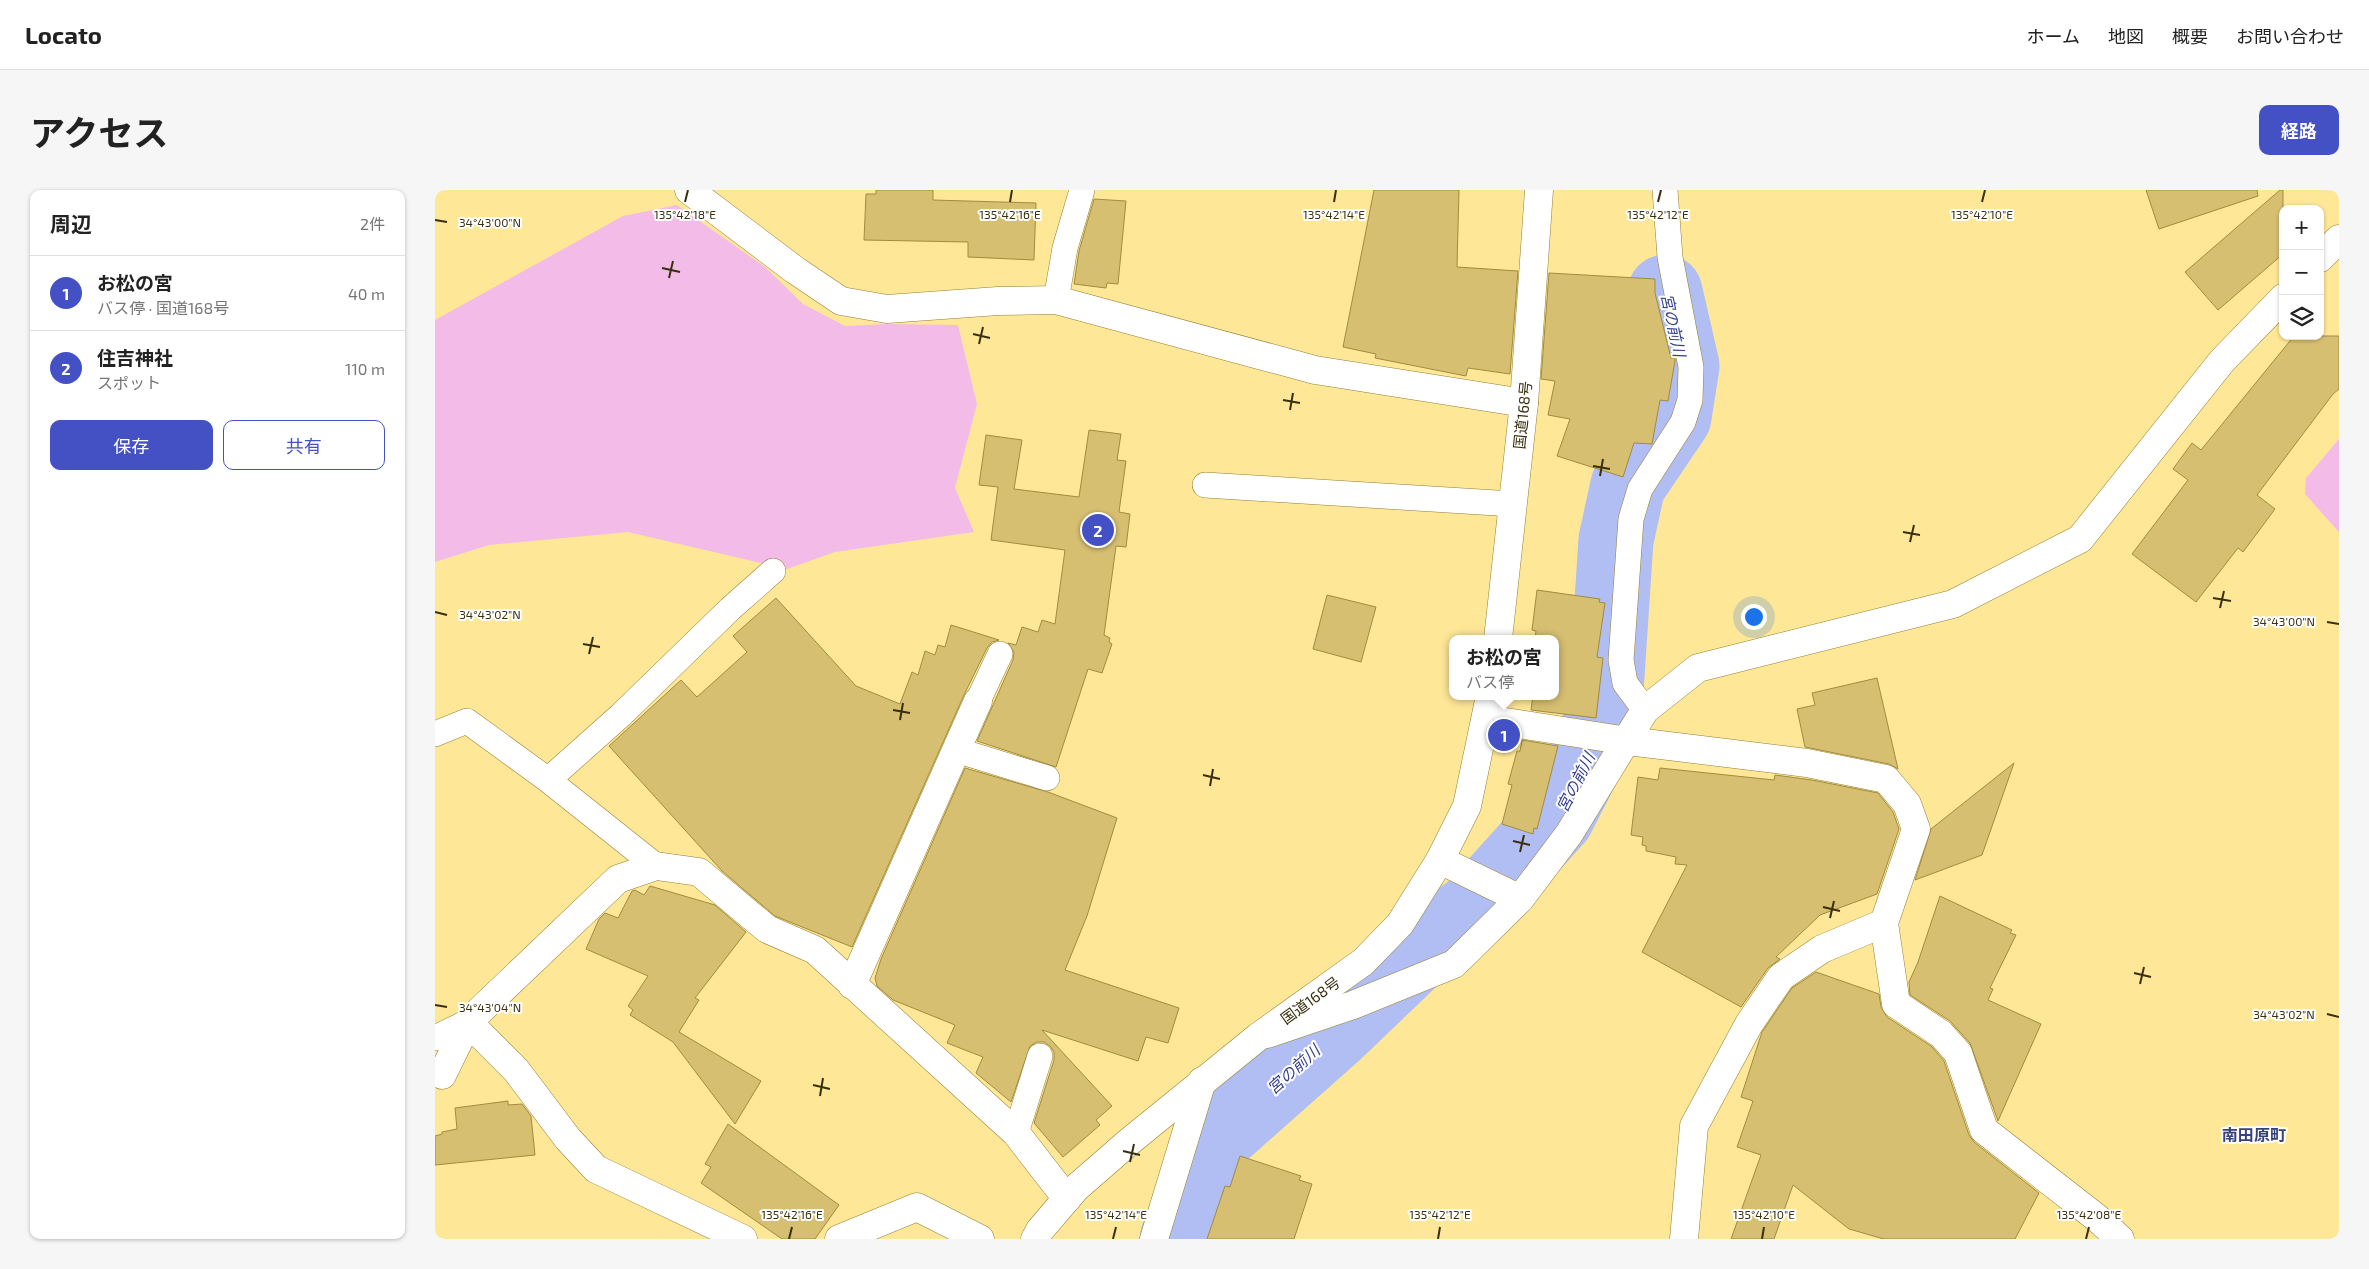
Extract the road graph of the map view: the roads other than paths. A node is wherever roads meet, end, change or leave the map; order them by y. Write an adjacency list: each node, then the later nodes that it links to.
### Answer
1 (689, 190): 7 (main road)
2 (1082, 190): 7 (lane)
3 (1539, 190): 9 (main road, 国道168号)
4 (1665, 190): 17 (lane)
5 (2339, 239): 6 (main road)
6 (2324, 254)
7 (1056, 300): 9 (main road)
8 (2279, 302): 17 (main road)
9 (1524, 403): 11 (main road, 国道168号)
10 (1205, 485): 11 (lane)
11 (1513, 504): 13 (main road, 国道168号)
12 (773, 572): 22 (lane)
13 (1498, 635)
14 (1000, 654): 15 (lane)
15 (978, 701): 20 (main road)
16 (1488, 708): 19 (main road); 23 (main road, 国道168号)
17 (1645, 710): 19 (main road)
18 (435, 734): 22 (lane)
19 (1628, 740): 25 (main road); 26 (main road)
20 (956, 750): 21 (lane); 27 (main road)
21 (1047, 778)
22 (548, 780): 24 (lane)
23 (1440, 860): 25 (main road); 29 (main road, 国道168号)
24 (656, 866): 27 (main road); 28 (main road)
25 (1520, 899): 29 (main road)
26 (1884, 923): 41 (main road); 42 (main road)
27 (852, 985): 34 (main road)
28 (468, 1022): 30 (lane); 32 (main road); 36 (main road)
29 (1258, 1037): 33 (main road, 国道168号)
30 (435, 1038)
31 (1039, 1056): 34 (lane)
32 (441, 1075)
33 (1202, 1081): 35 (main road, 国道168号); 40 (main road)
34 (1016, 1133): 35 (main road)
35 (1067, 1199): 39 (main road, 国道168号)
36 (743, 1239)
37 (839, 1239): 38 (main road)
38 (980, 1239)
39 (1035, 1239)
40 (1154, 1239)
41 (1684, 1239)
42 (2120, 1239)

